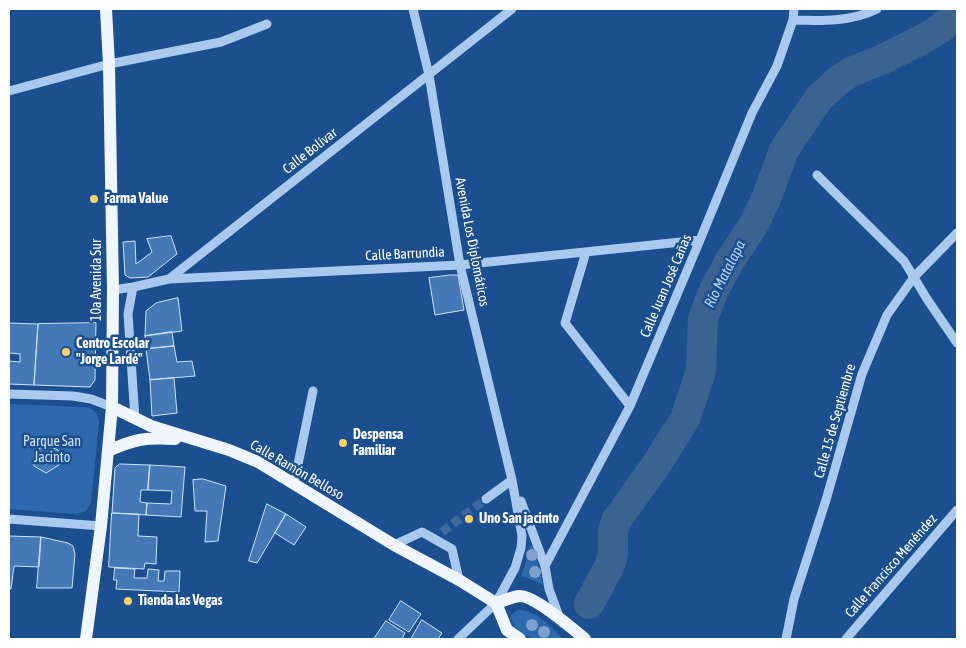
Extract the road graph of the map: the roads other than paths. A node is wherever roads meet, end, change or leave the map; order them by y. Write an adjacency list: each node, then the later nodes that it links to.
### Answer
1 (106, 9): 8 (main road, 10a Avenida Sur)
2 (413, 9): 9 (street, Avenida Los Diplomáticos)
3 (512, 9): 9 (street, Calle Bolívar)
4 (794, 9): 6 (street, Calle Juan José Cañas)
5 (877, 9): 6 (street)
6 (793, 20): 13 (street, Calle Juan José Cañas)
7 (267, 24): 8 (street)
8 (109, 64): 10 (street); 19 (main road, 10a Avenida Sur)
9 (429, 75): 15 (street, Avenida Los Diplomáticos); 17 (street, Calle Bolívar)
10 (9, 90)
11 (817, 174): 16 (street)
12 (957, 234): 16 (street, Calle 15 de Septiembre)
13 (700, 240): 14 (street, Calle Barrundia); 23 (street, Calle Juan José Cañas)
14 (586, 252): 15 (street, Calle Barrundia); 23 (street)
15 (460, 265): 17 (street, Calle Barrundia); 28 (street, Avenida Los Diplomáticos)
16 (914, 277): 20 (street); 45 (street, Calle 15 de Septiembre)
17 (169, 279): 18 (street, Calle Bolívar)
18 (133, 287): 19 (street, Calle Bolívar); 25 (street)
19 (113, 290): 24 (main road, 10a Avenida Sur)
20 (957, 343)
21 (313, 391): 29 (street)
22 (9, 394): 24 (street, Calle Ramón Belloso)
23 (630, 406): 37 (street, Calle Juan José Cañas)
24 (112, 407): 25 (main road, Calle Ramón Belloso); 27 (main road, 10a Avenida Sur)
25 (135, 419): 26 (main road, Calle Ramón Belloso)
26 (195, 440): 27 (main road); 29 (main road, Calle Ramón Belloso)
27 (108, 451): 33 (main road, 10a Avenida Sur)
28 (512, 480): 30 (street); 37 (street, Avenida Los Diplomáticos); 39 (street, Avenida Los Diplomáticos)
29 (294, 484): 36 (main road, Calle Ramón Belloso)
30 (486, 499)
31 (957, 510): 46 (street, Calle Francisco Menéndez)
32 (9, 519): 33 (street)
33 (101, 526): 41 (main road, 10a Avenida Sur)
34 (442, 532): 35 (street)
35 (434, 538): 36 (street); 38 (street)
36 (394, 545): 38 (main road, Calle Ramón Belloso)
37 (545, 566): 40 (street, Avenida Los Diplomáticos)
38 (459, 580): 39 (main road, Calle Ramón Belloso)
39 (496, 603): 40 (main road); 42 (street, Avenida Los Diplomáticos); 43 (main road)
40 (561, 621): 44 (main road)
41 (86, 639)
42 (458, 639)
43 (520, 639)
44 (585, 639)
45 (786, 639)
46 (846, 639)

